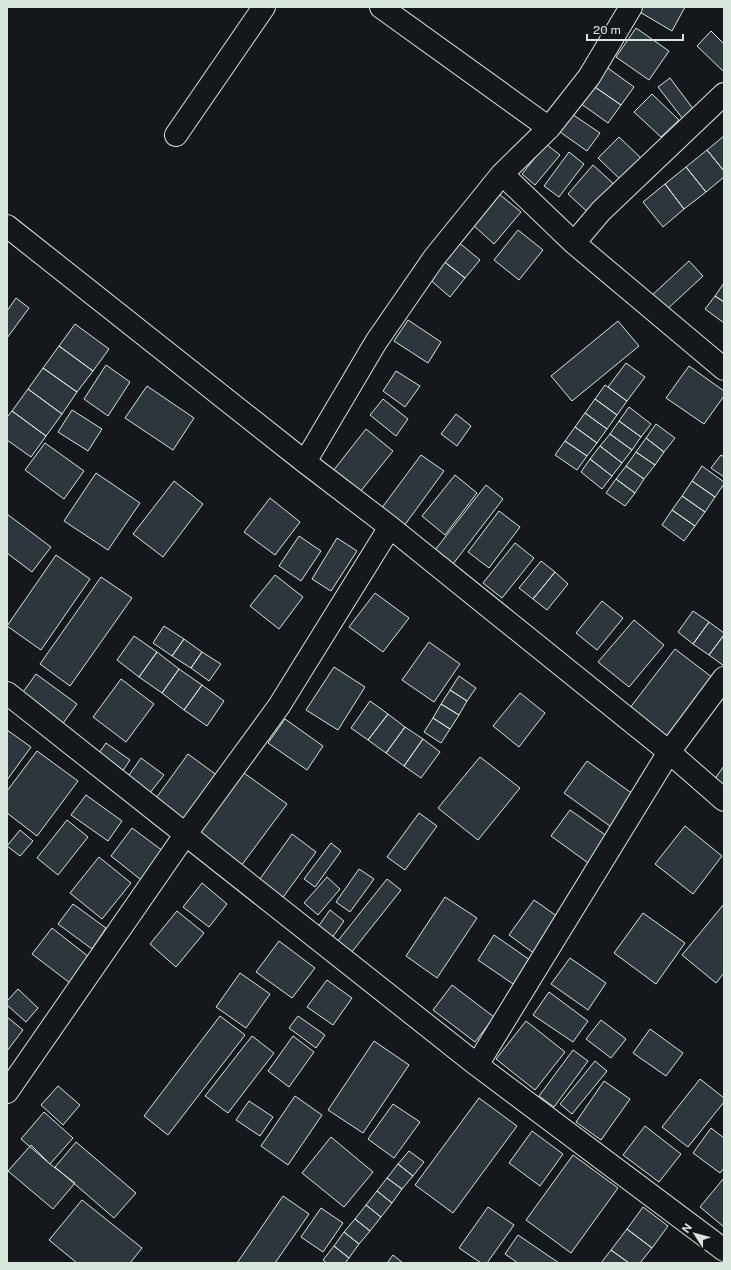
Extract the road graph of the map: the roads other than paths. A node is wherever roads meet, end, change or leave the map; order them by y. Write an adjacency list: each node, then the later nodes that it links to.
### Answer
1 (264, 7): 6 (street)
2 (380, 7): 5 (street)
3 (631, 7): 5 (street)
4 (724, 94): 9 (street)
5 (549, 128): 7 (street)
6 (176, 135)
7 (502, 174): 9 (street); 11 (street)
8 (7, 226): 11 (street)
9 (574, 243): 10 (street)
10 (724, 369)
11 (305, 462): 12 (street)
12 (390, 527): 15 (street); 17 (street)
13 (724, 678): 15 (street)
14 (7, 694): 17 (street)
15 (669, 752): 16 (street); 18 (street)
16 (724, 800)
17 (185, 835): 18 (street); 19 (street)
18 (477, 1065): 20 (street)
19 (7, 1092)
20 (724, 1250)

